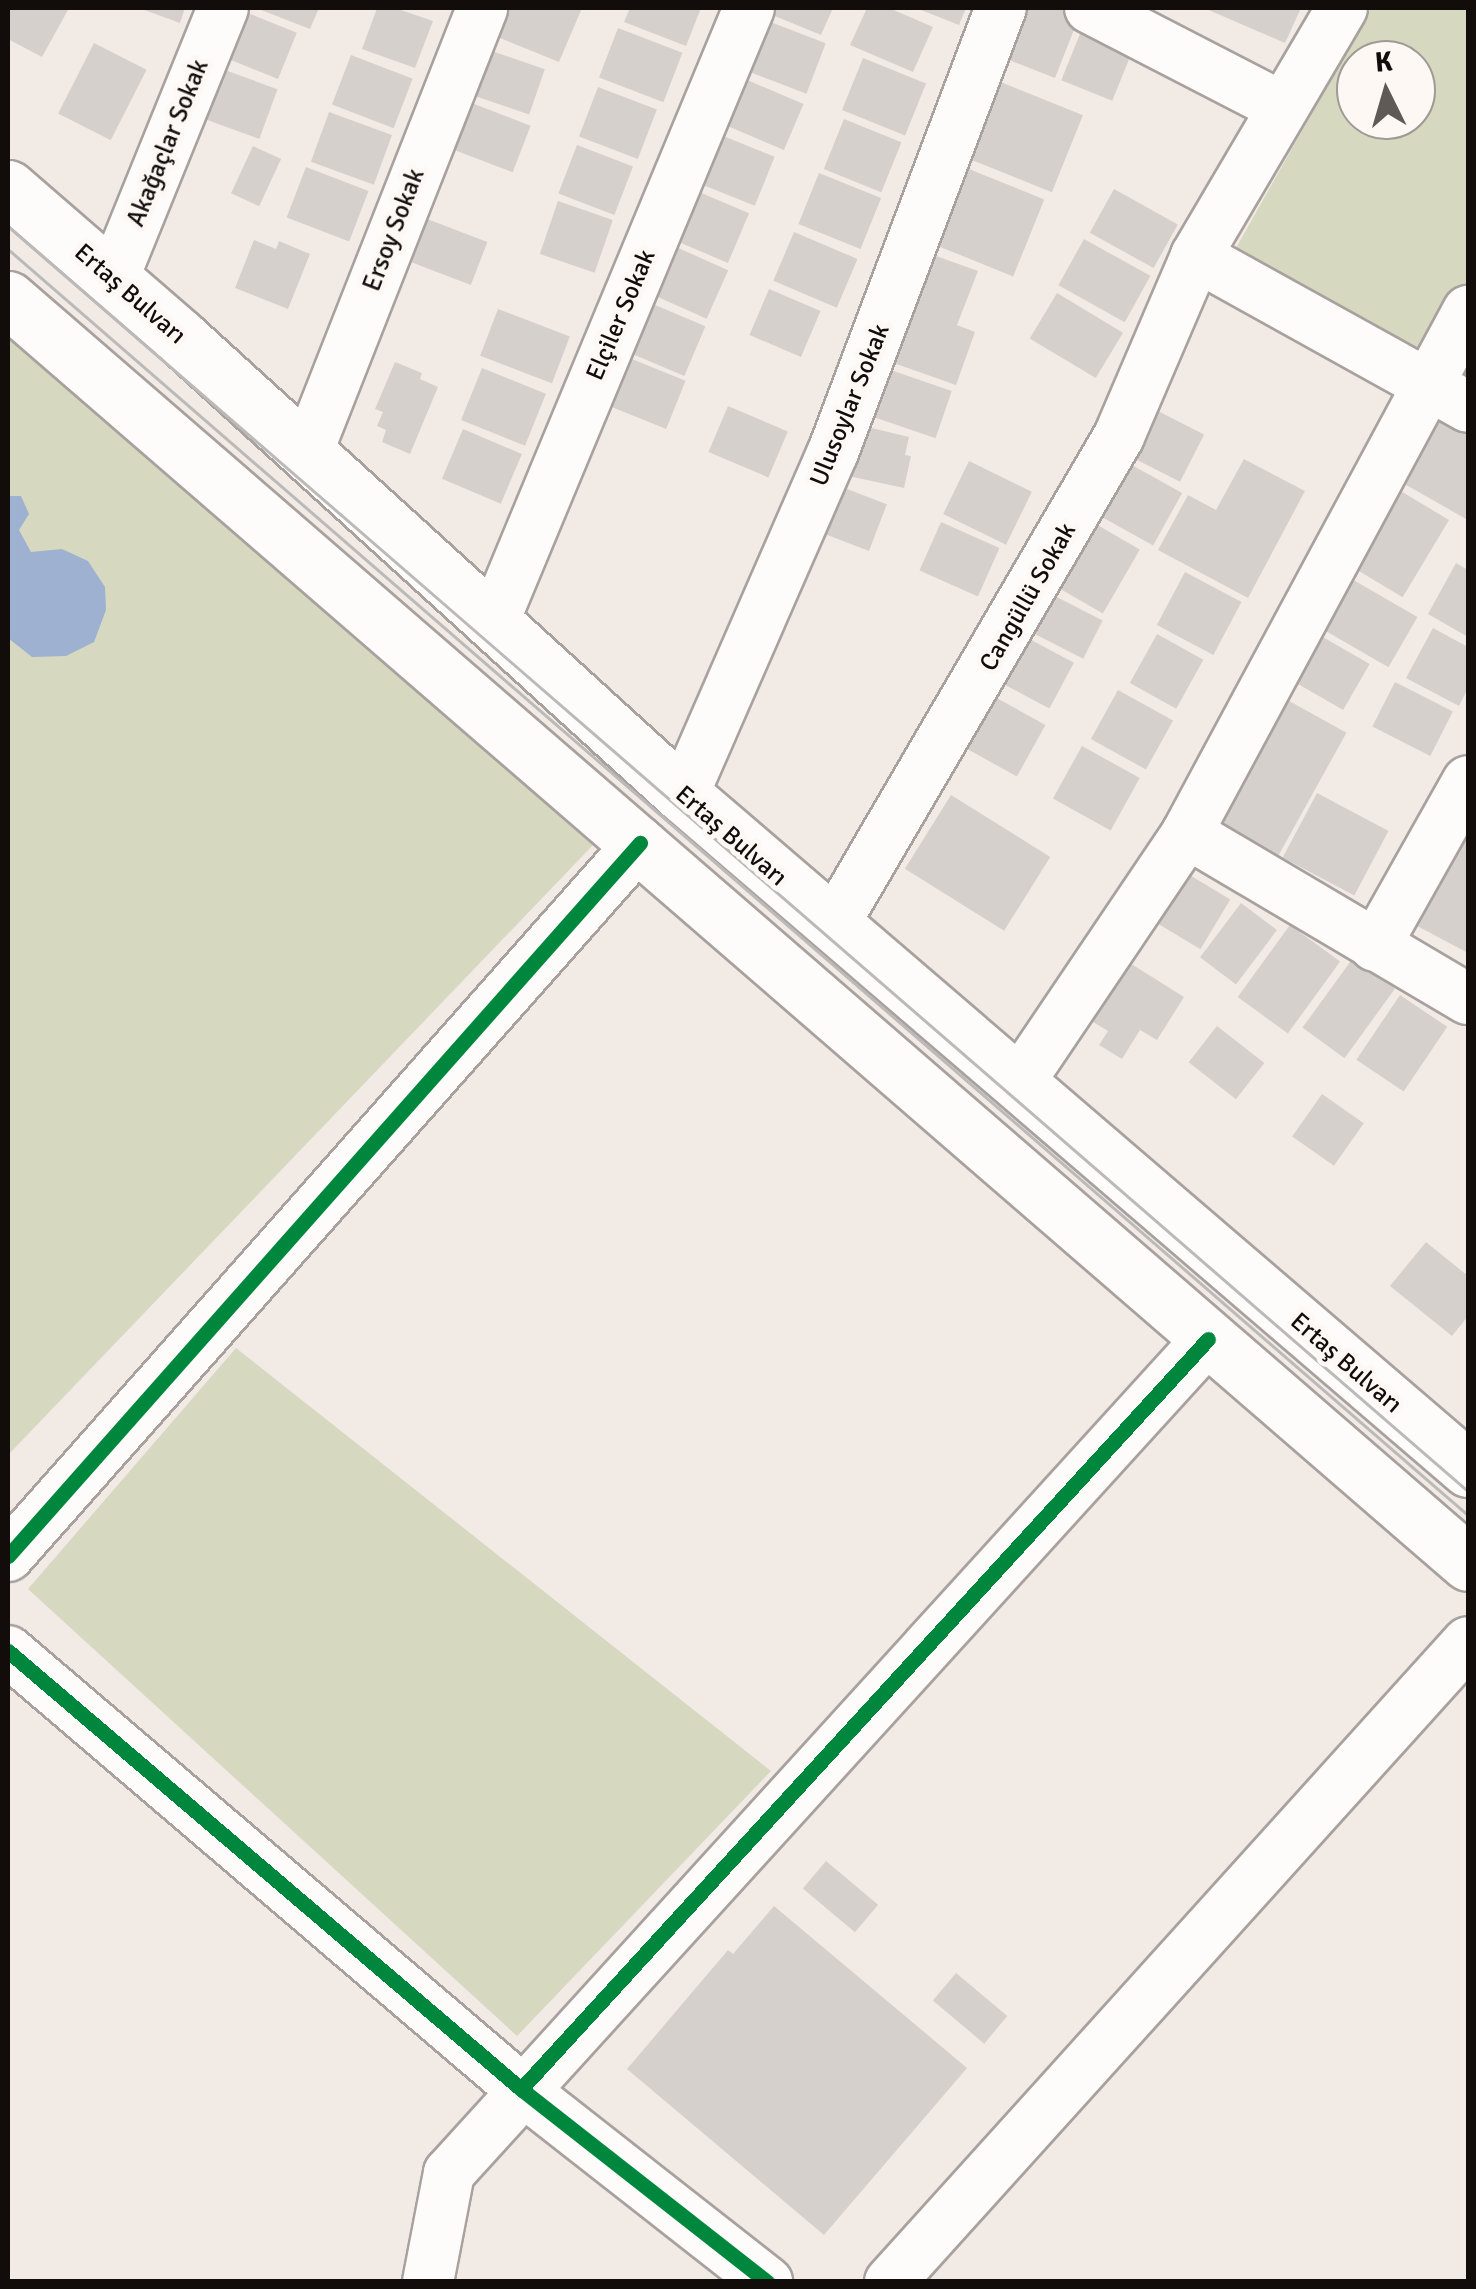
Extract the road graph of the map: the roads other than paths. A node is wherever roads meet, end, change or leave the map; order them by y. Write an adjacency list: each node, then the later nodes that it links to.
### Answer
1 (224, 8): 10 (street, Akağaçlar Sokak)
2 (482, 8): 14 (street, Ersoy Sokak)
3 (749, 8): 15 (street, Elçiler Sokak)
4 (1001, 8): 17 (street, Ulusoylar Sokak)
5 (1090, 8): 7 (street)
6 (1342, 8): 7 (street, Cangüllü Sokak)
7 (1282, 107): 9 (street, Cangüllü Sokak)
8 (8, 188): 10 (main road, Ertaş Bulvarı)
9 (1196, 256): 13 (street); 20 (street, Cangüllü Sokak)
10 (114, 279): 14 (main road, Ertaş Bulvarı)
11 (8, 299): 19 (main road)
12 (1468, 310): 13 (street)
13 (1448, 397): 18 (street)
14 (307, 453): 15 (main road, Ertaş Bulvarı)
15 (493, 623): 17 (main road, Ertaş Bulvarı)
16 (1468, 781): 21 (street)
17 (682, 795): 20 (main road, Ertaş Bulvarı)
18 (1187, 832): 21 (street); 23 (street)
19 (640, 843): 24 (main road); 26 (street)
20 (834, 924): 23 (main road, Ertaş Bulvarı)
21 (1375, 946): 22 (street)
22 (1468, 999)
23 (1020, 1080): 25 (main road, Ertaş Bulvarı)
24 (1208, 1339): 27 (main road); 30 (street)
25 (1468, 1468)
26 (8, 1556)
27 (1468, 1564)
28 (1468, 1642): 33 (street)
29 (8, 1650): 30 (street)
30 (522, 2089): 31 (street); 32 (street)
31 (428, 2282)
32 (766, 2282)
33 (890, 2282)

